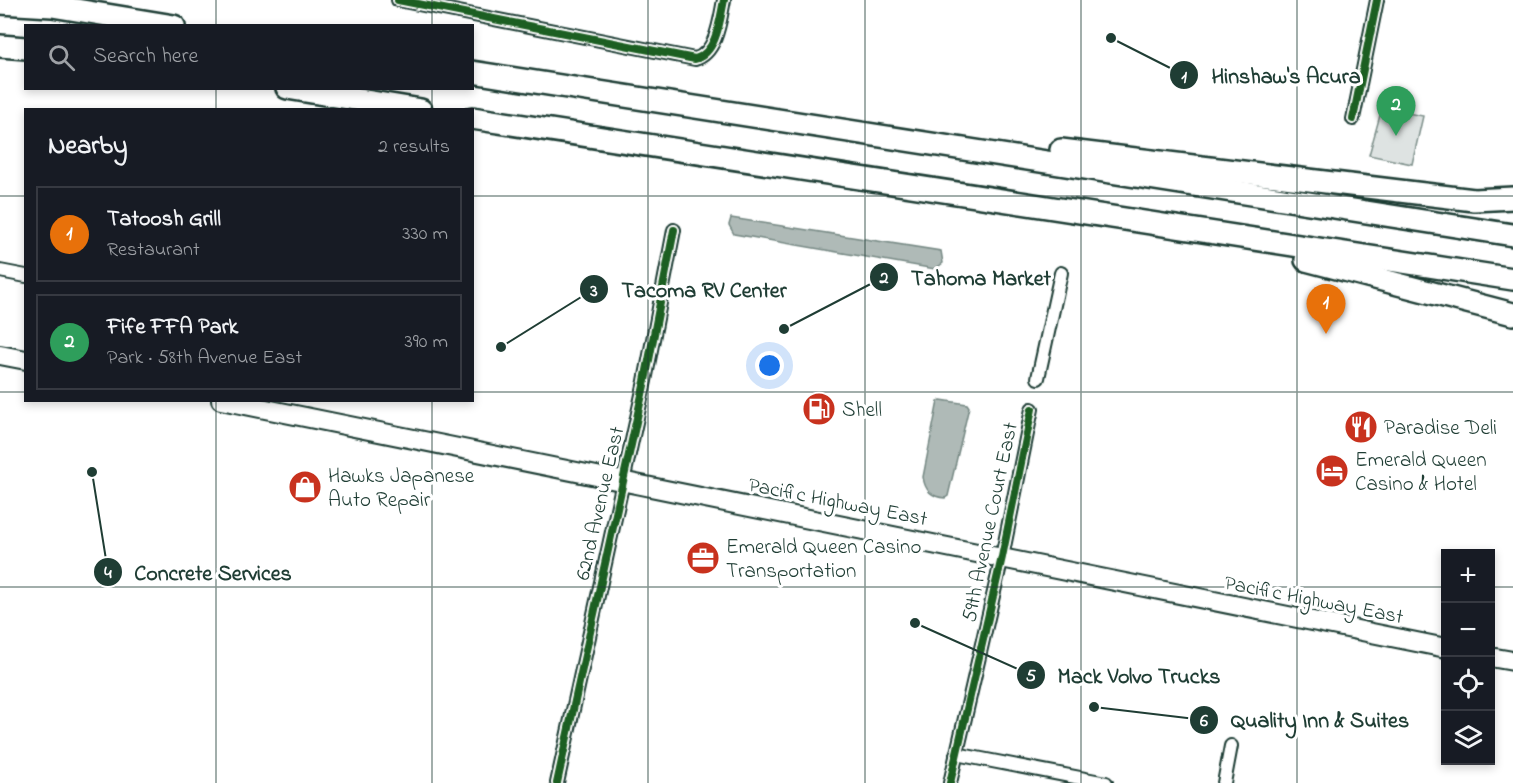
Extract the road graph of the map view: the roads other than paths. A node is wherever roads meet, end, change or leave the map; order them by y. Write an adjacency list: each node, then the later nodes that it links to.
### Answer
1 (398, 0): 2 (street)
2 (724, 0)
3 (1377, 0): 12 (street)
4 (0, 3): 5 (highway)
5 (162, 24)
6 (0, 46): 7 (highway)
7 (24, 48)
8 (474, 72): 13 (highway)
9 (299, 90): 10 (highway)
10 (409, 108)
11 (474, 118): 15 (highway)
12 (1353, 119)
13 (971, 149): 14 (highway); 17 (highway)
14 (1513, 198)
15 (1098, 213): 21 (highway); 22 (highway)
16 (674, 230): 28 (street, 62nd Avenue East)
17 (1513, 235)
18 (0, 271): 20 (street)
19 (1060, 273): 25 (street)
20 (24, 276)
21 (1513, 279)
22 (1513, 314)
23 (0, 348): 24 (main road)
24 (14, 358)
25 (1038, 378)
26 (231, 402): 28 (main road, Pacific Highway East)
27 (1032, 409): 29 (street, 59th Avenue Court East)
28 (623, 481): 29 (main road, Pacific Highway East); 35 (street, 62nd Avenue East)
29 (1002, 557): 30 (main road, Pacific Highway East); 34 (street, 59th Avenue Court East)
30 (1441, 647)
31 (1495, 658): 32 (main road)
32 (1513, 661)
33 (1232, 746): 38 (street)
34 (956, 754): 36 (street, 59th Avenue Court East); 37 (street)
35 (557, 783)
36 (950, 783)
37 (1106, 783)
38 (1224, 783)

